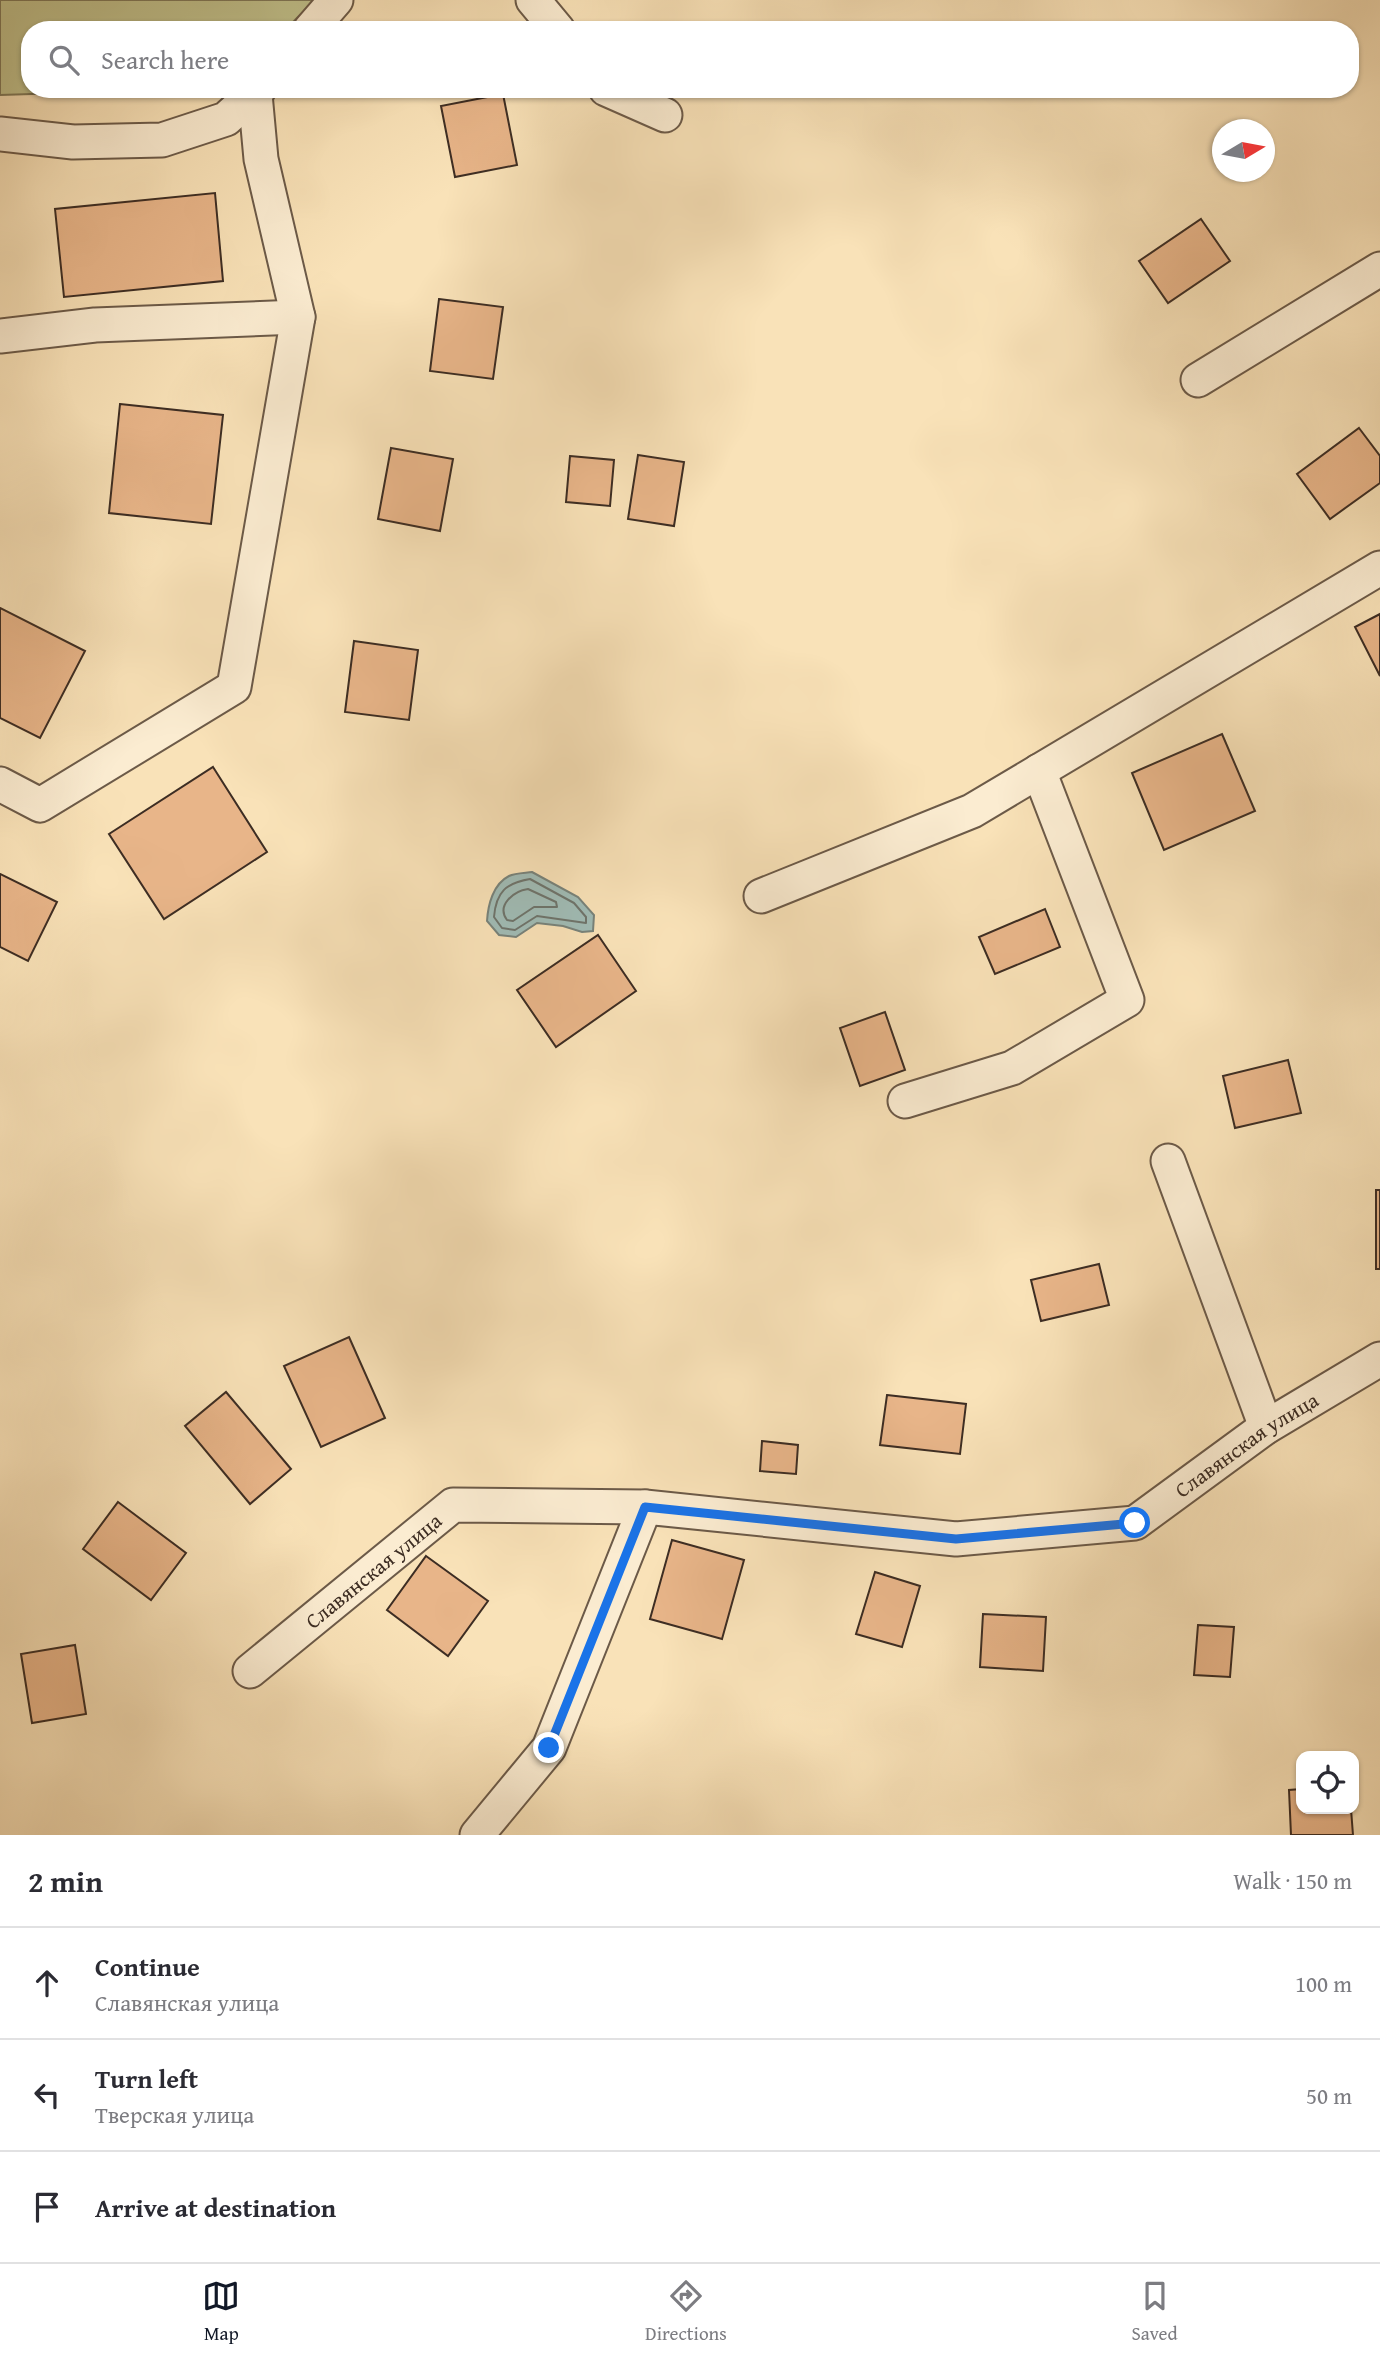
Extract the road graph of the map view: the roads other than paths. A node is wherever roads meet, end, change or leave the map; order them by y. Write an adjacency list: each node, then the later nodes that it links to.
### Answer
1 (336, 0): 3 (street)
2 (534, 0): 4 (street)
3 (318, 21)
4 (551, 21)
5 (249, 98): 9 (street)
6 (257, 98): 11 (street)
7 (626, 98): 8 (street)
8 (665, 115)
9 (0, 134)
10 (1380, 269): 13 (street)
11 (298, 317): 12 (street); 16 (street)
12 (0, 336)
13 (1198, 380)
14 (1380, 568): 15 (street)
15 (1039, 771): 17 (street); 18 (street)
16 (0, 784)
17 (761, 896)
18 (905, 1101)
19 (1168, 1161): 21 (street)
20 (1380, 1359): 21 (street, Славянская улица)
21 (1266, 1427): 22 (street, Славянская улица)
22 (645, 1507): 23 (street, Славянская улица); 24 (street)
23 (250, 1671)
24 (477, 1835)

